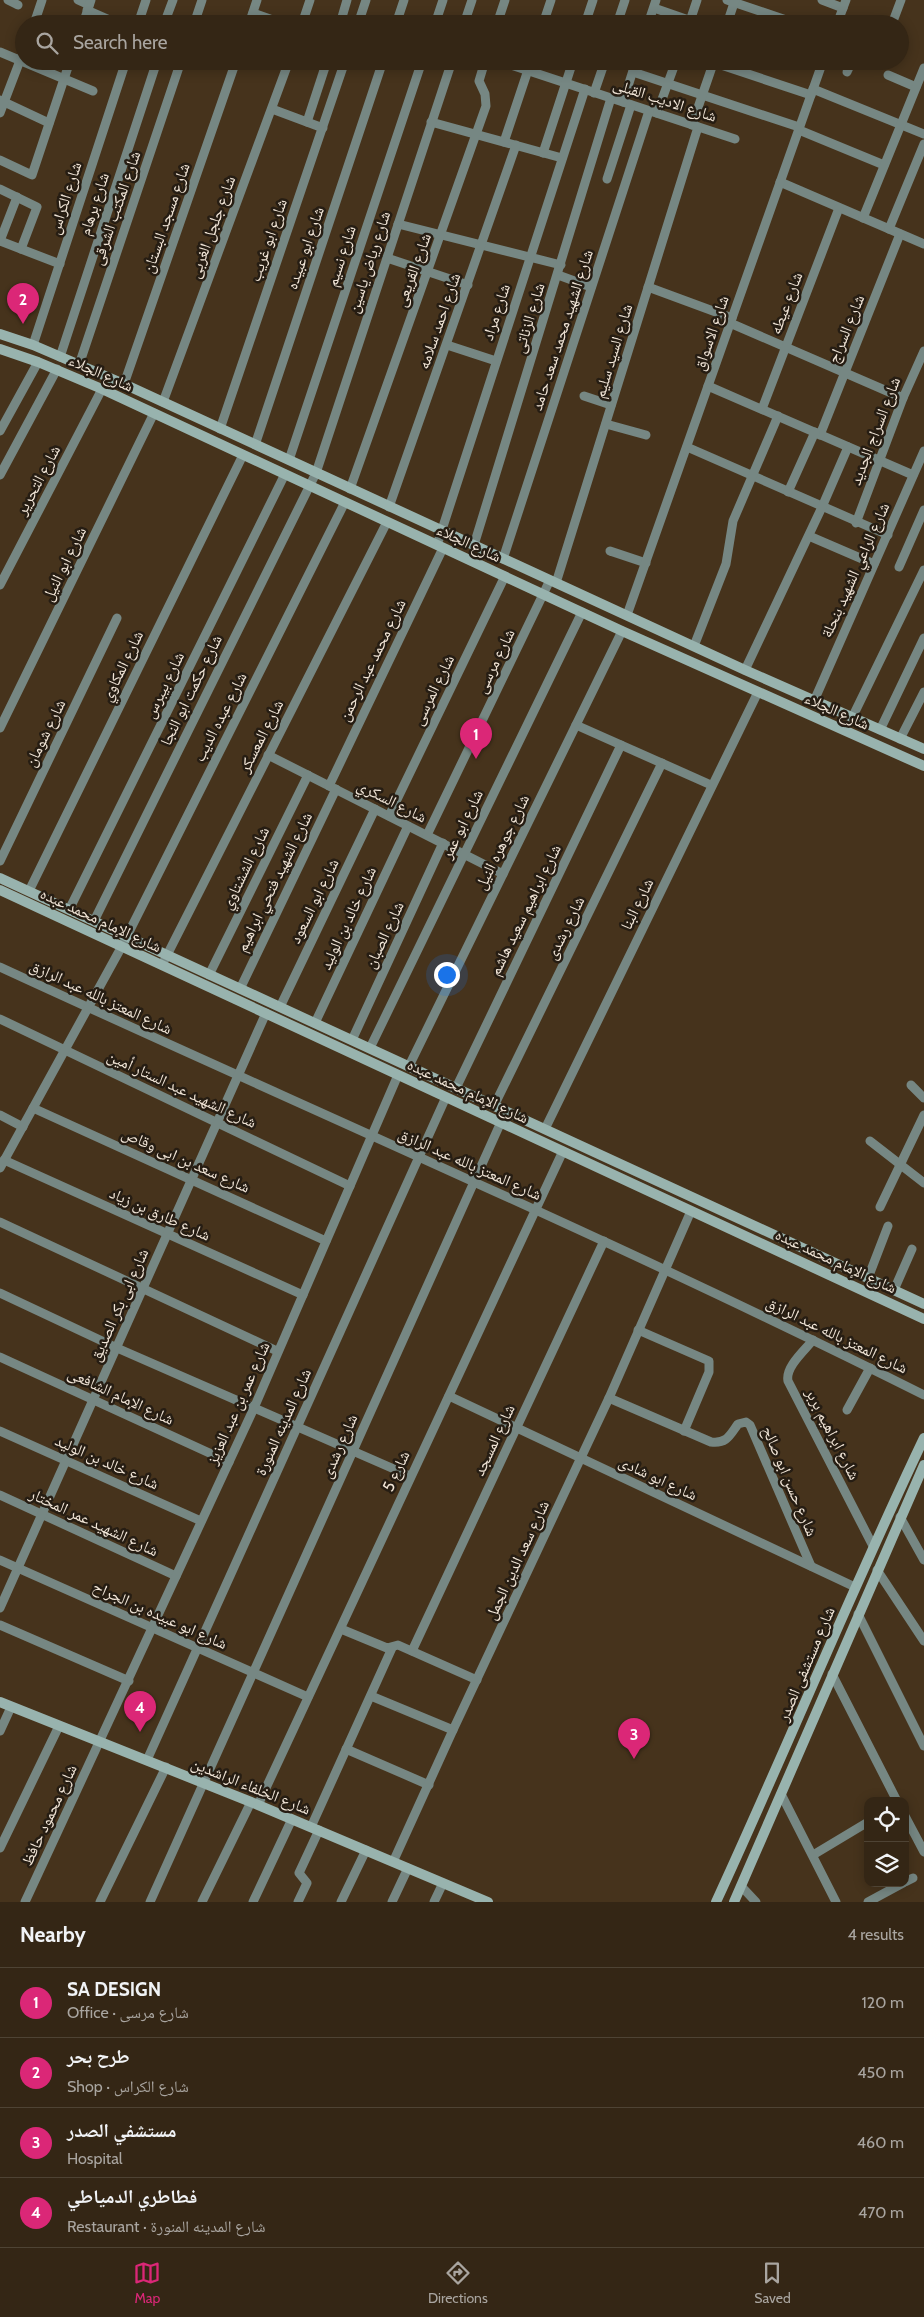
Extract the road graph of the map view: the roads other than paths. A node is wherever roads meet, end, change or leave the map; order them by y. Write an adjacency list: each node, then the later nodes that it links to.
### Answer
1 (8, 0): 24 (street)
2 (42, 0): 27 (street)
3 (78, 0): 25 (street)
4 (146, 0): 29 (street)
5 (173, 0): 30 (street)
6 (202, 0): 31 (street)
7 (257, 0): 26 (street)
8 (310, 0): 33 (street)
9 (347, 0): 34 (street)
10 (366, 0): 35 (street)
11 (404, 0): 36 (street)
12 (442, 0): 37 (street)
13 (472, 0): 38 (street)
14 (505, 0): 39 (street)
15 (551, 0): 40 (street)
16 (592, 0): 41 (street)
17 (625, 0): 42 (street)
18 (698, 0): 44 (street)
19 (822, 0): 23 (street)
20 (901, 0): 47 (street)
21 (732, 1): 45 (street); 46 (street)
22 (655, 4): 43 (street)
23 (844, 4)
24 (18, 5)
25 (89, 5): 28 (street)
26 (252, 13): 32 (street)
27 (37, 15)
28 (105, 15)
29 (141, 15)
30 (167, 15)
31 (197, 15)
32 (258, 15)
33 (305, 15)
34 (343, 15)
35 (361, 15)
36 (399, 15)
37 (438, 15)
38 (467, 15)
39 (500, 15)
40 (547, 15)
41 (588, 15)
42 (620, 15)
43 (676, 15)
44 (693, 15)
45 (729, 15)
46 (772, 15)
47 (895, 15)
48 (0, 52): 49 (street)
49 (15, 58)
50 (924, 68): 78 (street)
51 (16, 70): 85 (street)
52 (44, 70): 75 (street)
53 (67, 70): 75 (street)
54 (123, 70): 123 (street, شارع الكراس)
55 (154, 70): 137 (street, شارع برهام)
56 (178, 70): 140 (street, شارع المكتب الشرقى)
57 (233, 70): 143 (street, شارع مسجد البستان)
58 (285, 70): 87 (street, شارع جلجل الغربى)
59 (324, 70): 90 (street)
60 (342, 70): 95 (street, شارع ابو غريب)
61 (381, 70): 158 (street, شارع ابو عبيده)
62 (419, 70): 163 (street, شارع نسيم)
63 (449, 70): 91 (street, شارع رياض ياسين)
64 (482, 70): 97 (street, شارع القريعى)
65 (525, 70): 72 (street, شارع الاديب القبلى)
66 (569, 70): 76 (street)
67 (602, 70): 82 (street)
68 (673, 70): 77 (street, شارع الشهيد محمد سعد حامد)
69 (710, 70): 83 (street, شارع السيد سليم)
70 (739, 70): 81 (street)
71 (820, 70): 81 (street, شارع الاسواق)
72 (528, 71): 76 (street, شارع الاديب القبلى); 100 (street)
73 (632, 72): 77 (street); 86 (street)
74 (888, 75): 78 (street)
75 (64, 78): 80 (street); 92 (street)
76 (565, 83): 79 (street, شارع الاديب القبلى); 103 (street)
77 (668, 84): 83 (street); 88 (street, شارع الشهيد محمد سعد حامد)
78 (916, 87): 93 (street)
79 (585, 89): 82 (street, شارع الاديب القبلى); 104 (street, شارع مراد)
80 (93, 91)
81 (812, 92): 93 (street); 96 (street, شارع الاسواق)
82 (594, 93): 84 (street, شارع الاديب القبلى)
83 (702, 95): 94 (street, شارع السيد سليم); 96 (street)
84 (611, 98): 86 (street, شارع الاديب القبلى); 124 (street, شارع الزناتى)
85 (2, 101): 89 (street); 92 (street)
86 (627, 104): 88 (street, شارع الاديب القبلى); 107 (street)
87 (272, 109): 90 (street); 148 (street, شارع جلجل الغربى)
88 (653, 112): 94 (street, شارع الاديب القبلى); 128 (street, شارع الشهيد محمد سعد حامد)
89 (0, 113)
90 (307, 122): 95 (street)
91 (431, 122): 97 (street); 113 (street, شارع رياض ياسين)
92 (49, 123): 105 (street)
93 (901, 125): 98 (street); 106 (street)
94 (695, 126): 99 (street, شارع الاديب القبلى); 129 (street, شارع السيد سليم)
95 (323, 128): 154 (street, شارع ابو غريب)
96 (799, 128): 106 (street); 108 (street, شارع الاسواق)
97 (476, 134): 100 (street); 116 (street, شارع القريعى)
98 (924, 134)
99 (735, 139)
100 (504, 142): 102 (street)
101 (924, 144): 114 (street)
102 (516, 145): 103 (street); 119 (street, شارع احمد سلامه)
103 (543, 153): 104 (street)
104 (562, 158): 121 (street, شارع مراد)
105 (0, 160)
106 (884, 165): 112 (street)
107 (607, 179)
108 (780, 182): 111 (street); 130 (street, شارع الاسواق)
109 (0, 189): 110 (street)
110 (17, 197): 117 (street); 120 (street)
111 (840, 208): 112 (street); 134 (street, شارع عيطه)
112 (863, 218): 114 (street)
113 (398, 224): 116 (street); 122 (street, شارع رياض ياسين)
114 (888, 229): 115 (street)
115 (900, 234): 118 (street); 142 (street, شارع السراج)
116 (441, 235): 119 (street); 125 (street, شارع القريعى)
117 (0, 241): 120 (street)
118 (924, 244)
119 (481, 245): 121 (street); 127 (street, شارع احمد سلامه)
120 (21, 249): 123 (street)
121 (530, 257): 124 (street); 138 (street, شارع مراد)
122 (386, 258): 125 (street); 165 (street, شارع رياض ياسين)
123 (60, 264): 132 (street, شارع الكراس)
124 (561, 265): 126 (street, شارع الزناتى)
125 (428, 272): 127 (street); 171 (street, شارع القريعى)
126 (558, 274): 128 (street); 182 (street, شارع الزناتى)
127 (468, 285): 133 (street, شارع احمد سلامه)
128 (592, 287): 185 (street, شارع الشهيد محمد سعد حامد)
129 (648, 287): 130 (street); 149 (street, شارع السيد سليم)
130 (731, 321): 134 (street); 144 (street, شارع الاسواق)
131 (0, 334): 132 (main road, شارع الجلاء)
132 (33, 345): 137 (main road, شارع الجلاء)
133 (447, 345): 138 (street); 174 (street, شارع احمد سلامه)
134 (786, 347): 142 (street); 150 (street, شارع عيطه)
135 (0, 349): 139 (main road, شارع الجلاء)
136 (924, 351): 147 (street, شارع السراج الجديد)
137 (60, 356): 140 (main road, شارع الجلاء)
138 (496, 361): 179 (street, شارع مراد)
139 (38, 362): 141 (main road, شارع الجلاء); 155 (street)
140 (79, 365): 143 (main road, شارع الجلاء)
141 (56, 369): 145 (main road, شارع الجلاء); 167 (street)
142 (845, 373): 147 (street); 156 (street, شارع السراج)
143 (124, 384): 148 (main road, شارع الجلاء)
144 (708, 386): 150 (street); 159 (street, شارع الاسواق)
145 (102, 389): 151 (main road, شارع الجلاء); 192 (street, شارع التحرير)
146 (584, 396): 149 (street)
147 (904, 398): 164 (street, شارع السراج الجديد)
148 (163, 402): 154 (main road, شارع الجلاء)
149 (611, 405): 153 (street, شارع السيد سليم)
150 (762, 409): 152 (street)
151 (154, 413): 162 (main road, شارع الجلاء); 208 (street, شارع ابو النيل)
152 (778, 416): 156 (street); 168 (street)
153 (606, 424): 157 (street); 191 (street, شارع السيد سليم)
154 (220, 429): 158 (main road, شارع الجلاء)
155 (0, 431)
156 (817, 433): 160 (street); 172 (street, شارع السراج)
157 (646, 435)
158 (255, 445): 163 (main road, شارع الجلاء)
159 (687, 447): 168 (street); 186 (street, شارع الاسواق)
160 (848, 447): 164 (street); 175 (street)
161 (924, 451): 169 (street, شارع الراعي الشهيد بنحلة)
162 (243, 455): 166 (main road, شارع الجلاء); 229 (street, شارع المكاوي)
163 (289, 460): 165 (main road, شارع الجلاء)
164 (880, 461): 169 (street); 178 (street, شارع السراج الجديد)
165 (316, 473): 170 (street, شارع حكمت ابو النجا); 171 (main road, شارع الجلاء)
166 (286, 474): 170 (main road, شارع الجلاء); 230 (street, شارع بيبرس)
167 (0, 475)
168 (752, 476): 172 (street); 199 (street)
169 (913, 476): 180 (street, شارع الراعي الشهيد بنحلة)
170 (309, 486): 173 (main road, شارع الجلاء); 231 (street, شارع حكمت ابو النجا)
171 (350, 489): 174 (main road, شارع الجلاء)
172 (788, 492): 175 (street)
173 (345, 502): 177 (main road, شارع الجلاء); 232 (street, شارع عبده الديب)
174 (389, 506): 179 (main road, شارع الجلاء)
175 (822, 507): 178 (street); 181 (street)
176 (924, 510): 188 (street)
177 (387, 522): 183 (main road, شارع الجلاء); 213 (street, شارع المعسكر)
178 (856, 523): 180 (street)
179 (442, 531): 182 (main road, شارع الجلاء); 183 (street, شارع مراد)
180 (888, 535): 187 (street, شارع الراعي الشهيد بنحلة)
181 (809, 536): 187 (street); 200 (street)
182 (474, 545): 185 (main road, شارع الجلاء)
183 (440, 546): 190 (main road, شارع الجلاء); 218 (street, شارع محمد عبد الرحمن)
184 (610, 551): 186 (street)
185 (502, 559): 191 (main road, شارع الجلاء)
186 (646, 562): 195 (street, شارع الاسواق)
187 (874, 564): 205 (street, شارع الراعي الشهيد بنحلة)
188 (898, 567)
189 (924, 570): 206 (street)
190 (505, 576): 193 (main road, شارع الجلاء); 220 (street, شارع المرسى)
191 (553, 582): 193 (street, شارع مرسى); 195 (main road, شارع الجلاء)
192 (0, 585)
193 (543, 594): 194 (main road, شارع الجلاء); 222 (street, شارع مرسى)
194 (582, 612): 197 (main road, شارع الجلاء); 224 (street, شارع ابو عمر)
195 (627, 615): 199 (main road, شارع الجلاء)
196 (117, 618): 225 (street, شارع شومان)
197 (622, 631): 202 (main road, شارع الجلاء); 207 (street, شارع جوهره النيل)
198 (924, 638): 209 (street)
199 (694, 646): 200 (main road, شارع الجلاء)
200 (745, 670): 201 (main road, شارع الجلاء)
201 (784, 687): 204 (main road); 205 (main road, شارع الجلاء)
202 (758, 692): 204 (main road, شارع الجلاء); 217 (street, شارع البنا)
203 (924, 692): 210 (street)
204 (778, 701): 215 (main road, شارع الجلاء)
205 (814, 701): 206 (main road, شارع الجلاء)
206 (852, 718): 209 (main road, شارع الجلاء)
207 (576, 725): 211 (street); 226 (street, شارع جوهره النيل)
208 (0, 728)
209 (880, 730): 210 (main road, شارع الجلاء)
210 (900, 739): 212 (main road, شارع الجلاء)
211 (621, 745): 214 (street); 251 (street, شارع ابراهيم سعيد هاشم)
212 (924, 749)
213 (268, 755): 216 (street, شارع السكري); 234 (street, شارع المعسكر)
214 (662, 763): 217 (street); 254 (street, شارع رشدى)
215 (924, 766)
216 (308, 775): 218 (street, شارع السكري); 237 (street, شارع الششتاوي)
217 (711, 785): 262 (street, شارع البنا)
218 (332, 787): 219 (street, شارع السكري); 238 (street, شارع الشهيد فتحي ابراهيم)
219 (375, 809): 220 (street, شارع السكري); 239 (street, شارع ابو السعود)
220 (389, 816): 221 (street, شارع السكري)
221 (408, 826): 222 (street, شارع السكري); 243 (street, شارع خالد بن الوليد)
222 (427, 835): 223 (street, شارع السكري)
223 (443, 843): 224 (street, شارع السكري); 244 (street, شارع الصبان)
224 (464, 854): 226 (street, شارع السكري); 245 (street, شارع ابو عمر)
225 (0, 861)
226 (503, 874): 247 (street, شارع جوهره النيل)
227 (0, 878): 229 (main road, شارع الإمام محمد عبده)
228 (0, 890): 233 (main road, شارع الإمام محمد عبده)
229 (29, 891): 230 (main road, شارع الإمام محمد عبده)
230 (69, 910): 231 (main road, شارع الإمام محمد عبده)
231 (94, 921): 232 (main road, شارع الإمام محمد عبده)
232 (127, 936): 233 (street, شارع عبده الديب); 234 (main road, شارع الإمام محمد عبده)
233 (122, 946): 235 (main road, شارع الإمام محمد عبده); 240 (street, شارع عبده الديب)
234 (166, 955): 235 (street, شارع المعسكر); 237 (main road, شارع الإمام محمد عبده)
235 (162, 965): 241 (main road, شارع الإمام محمد عبده)
236 (0, 967): 240 (street, شارع المعتز بالله عبد الرازق)
237 (210, 974): 238 (main road, شارع الإمام محمد عبده)
238 (240, 989): 239 (main road, شارع الإمام محمد عبده)
239 (280, 1007): 243 (main road, شارع الإمام محمد عبده)
240 (89, 1008): 246 (street, شارع عبده الديب); 249 (street, شارع المعتز بالله عبد الرازق)
241 (266, 1013): 248 (main road, شارع الإمام محمد عبده); 249 (street, شارع ابى بكر الصديق)
242 (0, 1019): 246 (street, شارع الشهيد عبد الستار أمين)
243 (315, 1023): 244 (main road, شارع الإمام محمد عبده)
244 (352, 1040): 245 (main road, شارع الإمام محمد عبده)
245 (370, 1048): 247 (main road, شارع الإمام محمد عبده)
246 (65, 1050): 255 (street, شارع عبده الديب); 260 (street, شارع الشهيد عبد الستار أمين)
247 (409, 1066): 251 (main road, شارع الإمام محمد عبده)
248 (398, 1075): 252 (main road, شارع الإمام محمد عبده); 264 (street, شارع عمر بن عبد العزيز)
249 (238, 1076): 260 (street, شارع ابى بكر الصديق); 264 (street, شارع المعتز بالله عبد الرازق)
250 (911, 1085): 253 (street)
251 (456, 1088): 254 (main road, شارع الإمام محمد عبده)
252 (446, 1097): 259 (main road, شارع الإمام محمد عبده); 267 (street, شارع المدينه المنورة)
253 (924, 1098)
254 (494, 1106): 258 (main road, شارع الإمام محمد عبده)
255 (33, 1108): 261 (street, شارع عبده الديب); 270 (street, شارع سعد بن ابى وقاص)
256 (924, 1115): 269 (street)
257 (0, 1116): 261 (street)
258 (523, 1119): 262 (main road, شارع الإمام محمد عبده); 263 (main road)
259 (501, 1122): 263 (main road, شارع الإمام محمد عبده); 271 (street, شارع رشدى)
260 (217, 1123): 270 (street, شارع ابى بكر الصديق); 273 (street, شارع الشهيد عبد الستار أمين)
261 (23, 1127): 268 (street, شارع عبده الديب)
262 (545, 1129): 284 (main road, شارع الإمام محمد عبده)
263 (518, 1130): 266 (main road, شارع الإمام محمد عبده)
264 (372, 1136): 267 (street, شارع المعتز بالله عبد الرازق); 273 (street, شارع عمر بن عبد العزيز)
265 (870, 1141): 269 (street)
266 (563, 1151): 275 (street, شارع 5); 276 (main road, شارع الإمام محمد عبده)
267 (419, 1158): 271 (street, شارع المعتز بالله عبد الرازق); 303 (street, شارع المدينه المنورة)
268 (2, 1164): 279 (street, شارع طارق بن زياد)
269 (900, 1164): 272 (street); 274 (street)
270 (192, 1180): 279 (street, شارع ابى بكر الصديق); 281 (street, شارع سعد بن ابى وقاص)
271 (474, 1182): 275 (street, شارع المعتز بالله عبد الرازق); 308 (street, شارع رشدى)
272 (924, 1182)
273 (350, 1186): 281 (street, شارع عمر بن عبد العزيز)
274 (880, 1207)
275 (536, 1210): 280 (street, شارع المعتز بالله عبد الرازق); 298 (street, شارع 5)
276 (691, 1211): 283 (street, شارع سعد الدين الجمل); 290 (main road, شارع الإمام محمد عبده)
277 (0, 1222): 285 (street)
278 (888, 1226): 284 (street)
279 (168, 1234): 285 (street, شارع ابى بكر الصديق); 288 (street, شارع طارق بن زياد)
280 (604, 1240): 283 (street, شارع المعتز بالله عبد الرازق); 304 (street, شارع المسجد)
281 (326, 1241): 288 (street, شارع عمر بن عبد العزيز)
282 (912, 1249): 286 (street)
283 (666, 1269): 291 (street, شارع سعد الدين الجمل); 292 (street, شارع المعتز بالله عبد الرازق)
284 (868, 1278): 286 (main road, شارع الإمام محمد عبده)
285 (143, 1288): 293 (street, شارع ابى بكر الصديق); 294 (street)
286 (894, 1290): 289 (main road, شارع الإمام محمد عبده)
287 (0, 1293): 293 (street)
288 (303, 1295): 294 (street, شارع عمر بن عبد العزيز)
289 (924, 1304)
290 (924, 1319)
291 (638, 1330): 299 (street, شارع سعد الدين الجمل); 306 (street)
292 (813, 1340): 296 (street, شارع المعتز بالله عبد الرازق); 318 (street, شارع ابراهيم بربر)
293 (116, 1348): 300 (street, شارع ابى بكر الصديق); 301 (street)
294 (277, 1351): 301 (street, شارع عمر بن عبد العزيز)
295 (0, 1357): 300 (street, شارع الإمام الشافعى)
296 (870, 1368): 297 (street, شارع المعتز بالله عبد الرازق); 302 (street)
297 (924, 1395)
298 (449, 1396): 304 (street, شارع ابو شادى); 313 (street, شارع 5)
299 (609, 1398): 306 (street); 309 (street, شارع سعد الدين الجمل)
300 (93, 1400): 310 (street, شارع ابى بكر الصديق); 311 (street, شارع الإمام الشافعى)
301 (254, 1408): 303 (street); 311 (street, شارع عمر بن عبد العزيز)
302 (847, 1410)
303 (297, 1428): 308 (street); 332 (street, شارع المدينه المنورة)
304 (516, 1428): 309 (street, شارع ابو شادى); 334 (street, شارع المسجد)
305 (0, 1431): 310 (street, شارع خالد بن الوليد)
306 (684, 1431): 321 (street, شارع حسن ابو صالح)
307 (924, 1438): 318 (main road, شارع مستشفى الصدر)
308 (353, 1452): 313 (street); 335 (street, شارع رشدى)
309 (582, 1459): 321 (street, شارع ابو شادى); 337 (street, شارع سعد الدين الجمل)
310 (66, 1460): 315 (street, شارع ابى بكر الصديق); 317 (street, شارع خالد بن الوليد)
311 (229, 1462): 317 (street, شارع عمر بن عبد العزيز)
312 (924, 1465): 316 (main road, شارع مستشفى الصدر)
313 (410, 1476): 330 (street, شارع 5)
314 (0, 1495): 315 (street, شارع الشهيد عمر المختار)
315 (42, 1514): 322 (street, شارع ابى بكر الصديق); 324 (street, شارع الشهيد عمر المختار)
316 (900, 1517): 320 (street); 323 (main road, شارع مستشفى الصدر)
317 (201, 1521): 324 (street, شارع عمر بن عبد العزيز)
318 (873, 1546): 325 (main road, شارع مستشفى الصدر)
319 (0, 1560): 322 (street, شارع ابو عبيده بن الجراح)
320 (924, 1560)
321 (811, 1566): 325 (street, شارع ابو شادى)
322 (18, 1568): 326 (street, شارع ابى بكر الصديق); 329 (street, شارع ابو عبيده بن الجراح)
323 (877, 1570): 327 (main road, شارع مستشفى الصدر); 331 (street)
324 (176, 1576): 329 (street, شارع عمر بن عبد العزيز)
325 (855, 1587): 379 (main road, شارع مستشفى الصدر)
326 (0, 1608)
327 (858, 1614): 336 (main road, شارع مستشفى الصدر); 347 (street)
328 (0, 1625): 338 (street)
329 (152, 1628): 332 (street, شارع ابو عبيده بن الجراح); 338 (street, شارع عمر بن عبد العزيز)
330 (341, 1629): 333 (street); 340 (street, شارع 5)
331 (924, 1641)
332 (197, 1648): 335 (street, شارع ابو عبيده بن الجراح); 349 (street, شارع المدينه المنورة)
333 (392, 1648): 334 (street); 339 (street)
334 (412, 1651): 337 (street)
335 (253, 1673): 340 (street, شارع ابو عبيده بن الجراح); 351 (street, شارع رشدى)
336 (832, 1674): 353 (main road, شارع مستشفى الصدر); 354 (street)
337 (477, 1680): 345 (street, شارع سعد الدين الجمل)
338 (129, 1681): 346 (street, شارع عمر بن عبد العزيز)
339 (371, 1696): 345 (street); 348 (street)
340 (308, 1697): 355 (street, شارع 5)
341 (0, 1702): 342 (main road, شارع الخلفاء الراشدين)
342 (11, 1707): 343 (main road, شارع الخلفاء الراشدين); 344 (street)
343 (59, 1726): 346 (main road, شارع الخلفاء الراشدين); 360 (street)
344 (0, 1730)
345 (453, 1730): 352 (street, شارع سعد الدين الجمل)
346 (100, 1742): 349 (main road, شارع الخلفاء الراشدين); 369 (street, شارع محمود حافظ)
347 (924, 1746)
348 (346, 1749): 352 (street); 359 (street)
349 (147, 1760): 350 (main road, شارع الخلفاء الراشدين)
350 (166, 1767): 351 (main road, شارع الخلفاء الراشدين); 370 (street)
351 (205, 1783): 355 (main road, شارع الخلفاء الراشدين); 371 (street, شارع رشدى)
352 (429, 1784): 364 (street, شارع سعد الدين الجمل)
353 (781, 1794): 363 (street); 367 (main road, شارع مستشفى الصدر)
354 (895, 1797)
355 (255, 1804): 356 (main road, شارع الخلفاء الراشدين); 372 (street, شارع 5)
356 (292, 1819): 359 (main road, شارع الخلفاء الراشدين); 373 (street)
357 (864, 1824): 363 (street)
358 (909, 1824): 362 (street)
359 (315, 1828): 361 (main road, شارع الخلفاء الراشدين); 374 (street)
360 (0, 1848)
361 (366, 1850): 364 (main road, شارع الخلفاء الراشدين); 375 (street)
362 (924, 1852)
363 (813, 1855): 382 (street)
364 (394, 1862): 365 (main road, شارع الخلفاء الراشدين)
365 (408, 1868): 366 (main road, شارع الخلفاء الراشدين); 376 (street)
366 (443, 1883): 377 (street); 378 (main road, شارع الخلفاء الراشدين)
367 (741, 1886): 380 (main road, شارع مستشفى الصدر); 381 (street)
368 (896, 1887): 383 (street)
369 (25, 1902)
370 (100, 1902)
371 (150, 1902)
372 (202, 1902)
373 (253, 1902)
374 (298, 1902)
375 (341, 1902)
376 (392, 1902)
377 (434, 1902)
378 (488, 1902)
379 (716, 1902)
380 (734, 1902)
381 (756, 1902)
382 (836, 1902)
383 (868, 1902)

